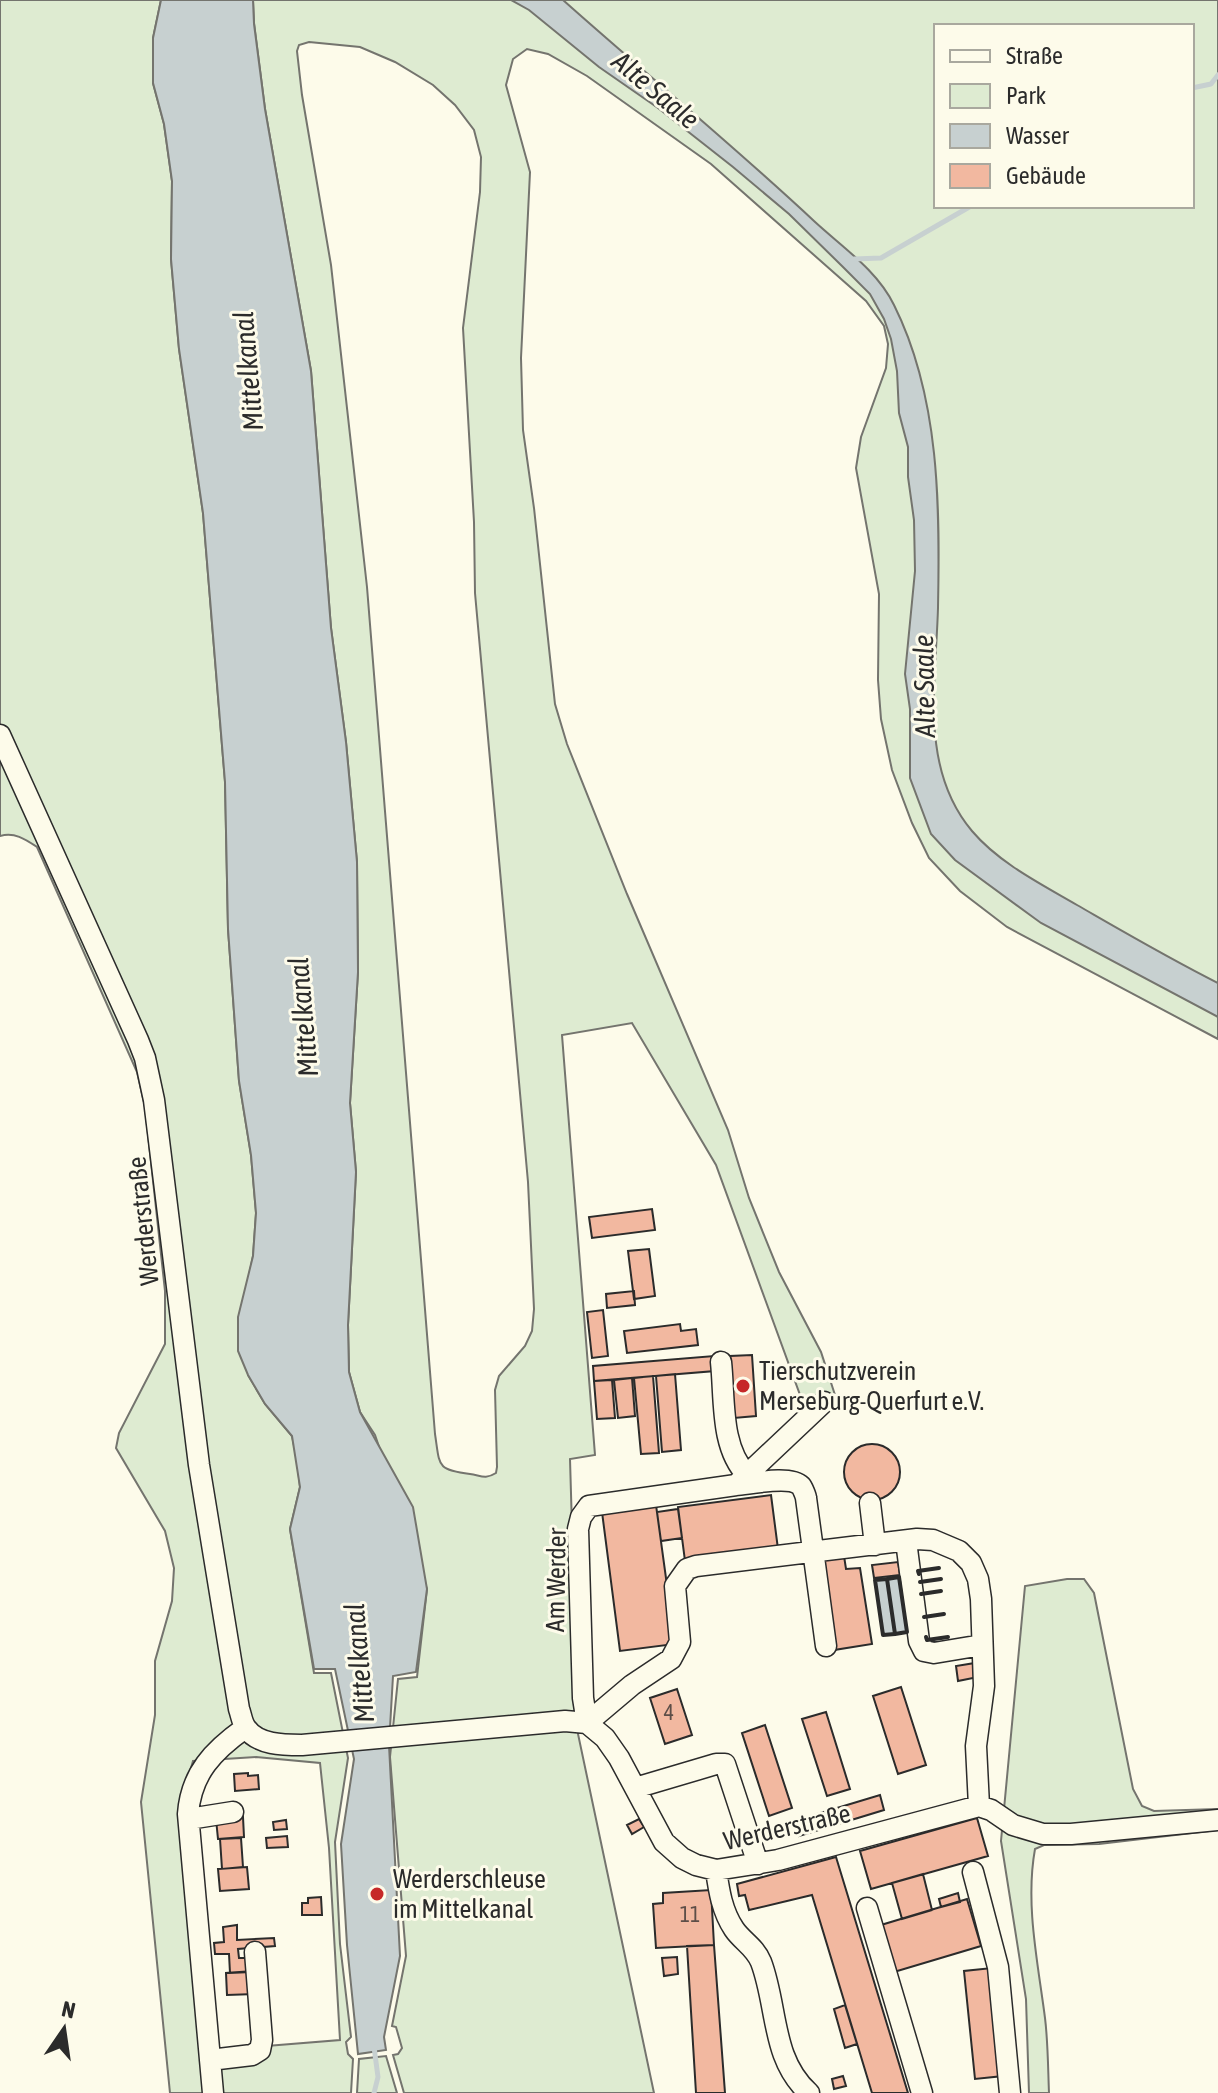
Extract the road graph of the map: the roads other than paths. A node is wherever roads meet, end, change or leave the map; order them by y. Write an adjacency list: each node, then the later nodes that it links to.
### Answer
1 (0, 735): 12 (street, Werderstraße)
2 (721, 1362): 4 (street)
3 (824, 1402): 4 (street)
4 (742, 1480): 8 (street, Am Werder); 11 (street, Am Werder)
5 (870, 1503): 7 (street)
6 (906, 1541): 7 (street); 9 (street); 9 (street)
7 (875, 1545): 8 (street)
8 (814, 1552): 10 (street); 11 (street)
9 (982, 1645): 14 (street)
10 (826, 1646)
11 (587, 1723): 12 (street); 13 (street, Werderstraße)
12 (245, 1728): 16 (street)
13 (635, 1788): 18 (street); 19 (street, Werderstraße)
14 (979, 1806): 17 (street); 18 (street, Werderstraße)
15 (233, 1812): 16 (street)
16 (189, 1819): 23 (street)
17 (1218, 1820)
18 (758, 1864): 19 (street, Werderstraße)
19 (716, 1870): 25 (street)
20 (973, 1872): 27 (street)
21 (867, 1908): 26 (street)
22 (255, 1952): 23 (street)
23 (210, 2060): 24 (street)
24 (213, 2093)
25 (809, 2093)
26 (922, 2093)
27 (1010, 2093)

